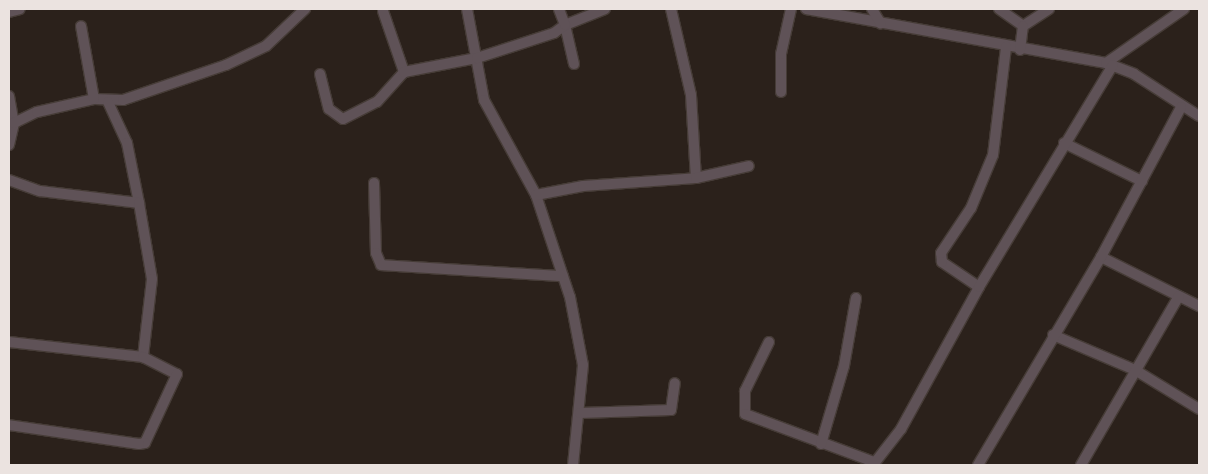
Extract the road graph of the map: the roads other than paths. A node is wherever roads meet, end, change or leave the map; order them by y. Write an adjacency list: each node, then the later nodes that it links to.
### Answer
1 (20, 9): 13 (street)
2 (305, 9): 29 (street)
3 (467, 9): 21 (street)
4 (559, 9): 16 (street)
5 (606, 9): 16 (street)
6 (672, 9): 36 (street)
7 (791, 9): 26 (street)
8 (806, 9): 15 (street)
9 (872, 9): 15 (street)
10 (999, 9): 18 (street)
11 (1049, 9): 18 (street)
12 (1184, 9): 23 (street)
13 (9, 11)
14 (383, 11): 24 (street)
15 (881, 24): 19 (street)
16 (565, 25): 21 (street); 22 (street)
17 (81, 26): 28 (street)
18 (1023, 26): 20 (street)
19 (1006, 47): 20 (street); 44 (street)
20 (1020, 50): 23 (street)
21 (477, 58): 24 (street); 40 (street)
22 (574, 64)
23 (1110, 64): 30 (street); 33 (street)
24 (404, 72): 25 (street)
25 (320, 74)
26 (781, 92)
27 (9, 96): 32 (street)
28 (94, 99): 29 (street); 32 (street)
29 (108, 102): 41 (street)
30 (1181, 107): 31 (street); 38 (street)
31 (1199, 116)
32 (11, 124): 34 (street)
33 (1064, 142): 38 (street); 44 (street)
34 (9, 145)
35 (750, 166): 36 (street)
36 (696, 178): 40 (street)
37 (9, 180): 41 (street)
38 (1142, 181): 42 (street)
39 (374, 183): 43 (street)
40 (536, 195): 43 (street)
41 (139, 203): 51 (street)
42 (1101, 257): 45 (street); 48 (street)
43 (562, 276): 55 (street)
44 (979, 287): 58 (street)
45 (1179, 296): 47 (street); 52 (street)
46 (856, 298): 57 (street)
47 (1199, 306)
48 (1053, 335): 52 (street); 60 (street)
49 (9, 342): 51 (street)
50 (769, 342): 57 (street)
51 (143, 357): 56 (street)
52 (1135, 370): 54 (street); 61 (street)
53 (675, 383): 55 (street)
54 (1199, 409)
55 (580, 413): 59 (street)
56 (9, 425)
57 (821, 444): 58 (street)
58 (873, 464)
59 (573, 465)
60 (978, 465)
61 (1081, 465)

